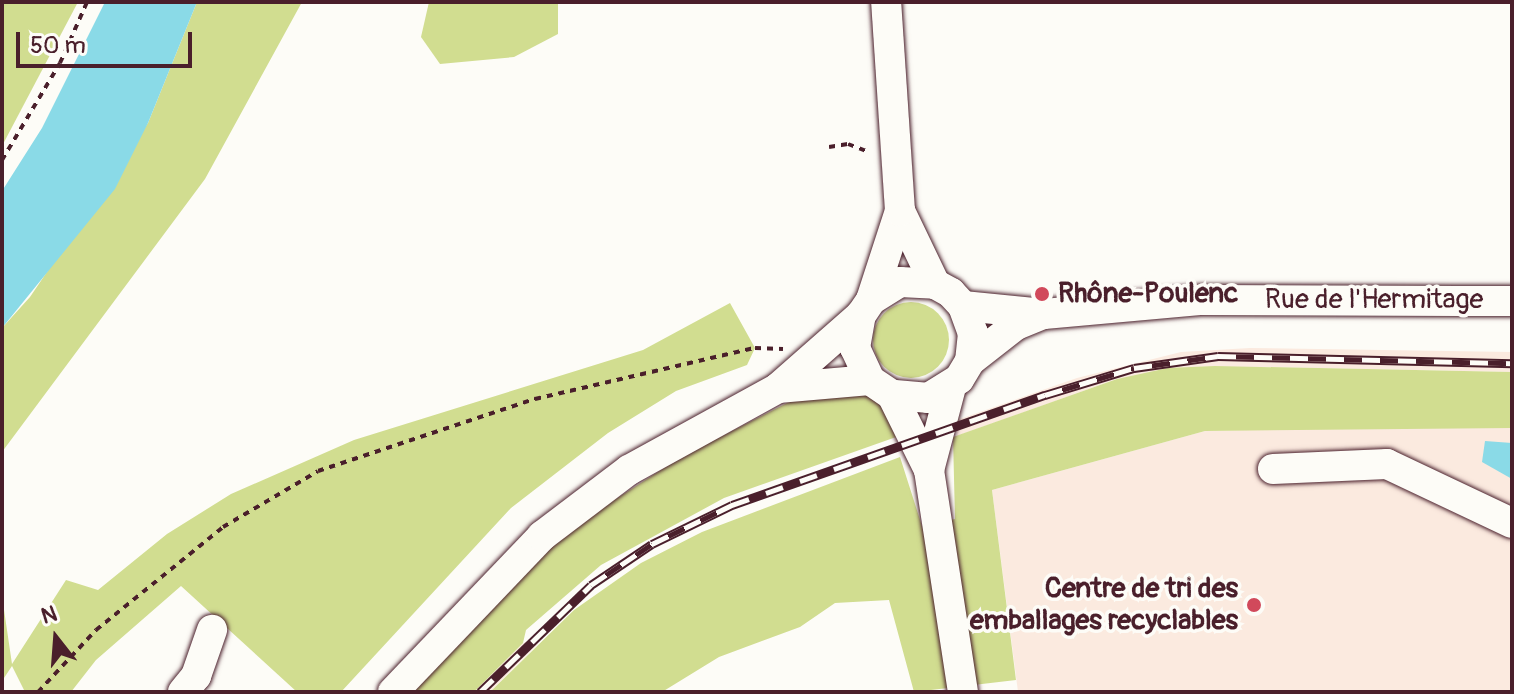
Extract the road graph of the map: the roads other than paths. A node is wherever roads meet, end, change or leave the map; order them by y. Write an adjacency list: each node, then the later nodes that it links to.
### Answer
1 (886, 2): 2 (street)
2 (900, 211): 3 (street); 6 (street)
3 (935, 284): 5 (street); 6 (street)
4 (1512, 301): 7 (street, Rue de l'Hermitage)
5 (963, 306): 7 (street, Rue de l'Hermitage); 8 (street)
6 (866, 307): 9 (street); 11 (street)
7 (1044, 314): 8 (street, Rue de l'Hermitage)
8 (970, 361): 10 (street)
9 (881, 387): 10 (street); 11 (street); 13 (street)
10 (951, 387): 13 (street)
11 (778, 388): 17 (street)
12 (1273, 469): 14 (street)
13 (929, 470): 18 (street)
14 (1512, 523)
15 (212, 630): 16 (street)
16 (183, 692)
17 (393, 692)
18 (963, 692)

